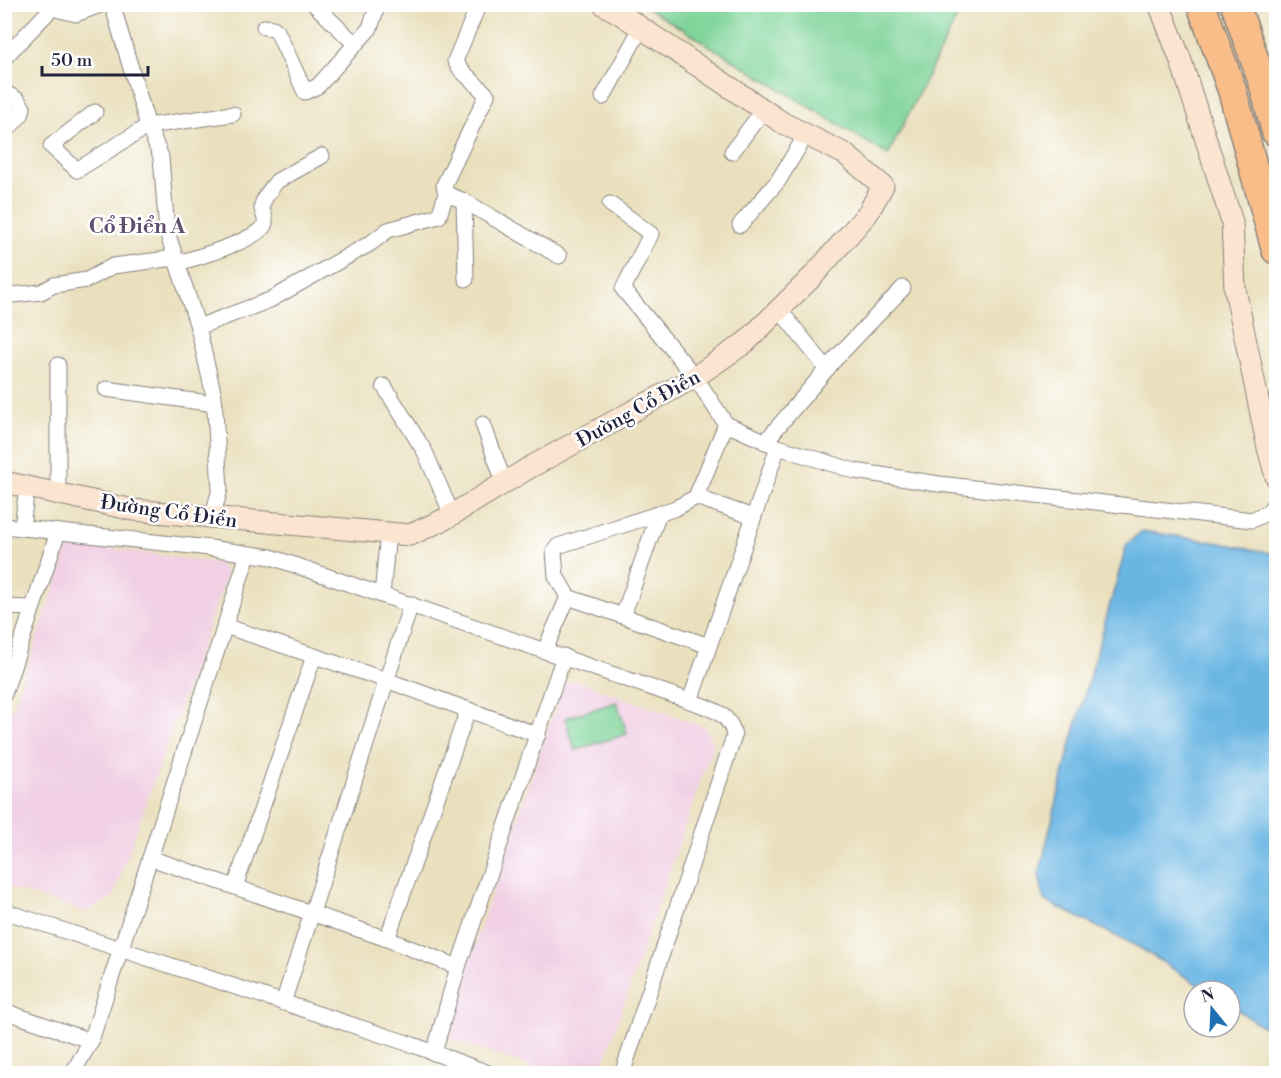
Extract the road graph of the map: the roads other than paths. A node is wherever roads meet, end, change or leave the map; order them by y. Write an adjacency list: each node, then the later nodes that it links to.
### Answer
1 (103, 4): 13 (street)
2 (112, 4): 19 (street)
3 (314, 4): 12 (street)
4 (378, 4): 12 (street)
5 (479, 4): 25 (street)
6 (603, 4): 11 (street, Đường Cổ Điển)
7 (1160, 4): 46 (street)
8 (1201, 4): 29 (highway)
9 (1234, 4): 20 (highway)
10 (264, 27): 12 (street)
11 (641, 27): 15 (street); 16 (street, Đường Cổ Điển)
12 (356, 44)
13 (4, 58)
14 (4, 92): 21 (street)
15 (603, 97)
16 (763, 110): 22 (street, Đường Cổ Điển); 23 (street)
17 (95, 112): 19 (street)
18 (233, 114): 19 (street)
19 (148, 126): 31 (street)
20 (1276, 132)
21 (4, 133)
22 (806, 135): 28 (street); 35 (street, Đường Cổ Điển)
23 (732, 152)
24 (322, 156): 31 (street)
25 (446, 194): 26 (street); 36 (street)
26 (464, 201): 30 (street); 32 (street)
27 (610, 204): 39 (street)
28 (740, 225)
29 (1276, 250)
30 (559, 256)
31 (176, 260): 34 (street); 36 (street)
32 (466, 279)
33 (903, 288): 38 (street)
34 (4, 296)
35 (779, 309): 38 (street); 39 (street, Đường Cổ Điển)
36 (198, 327): 42 (street)
37 (58, 365): 51 (street)
38 (827, 369): 45 (street)
39 (695, 377): 44 (street); 49 (street, Đường Cổ Điển)
40 (384, 386): 55 (street)
41 (106, 389): 42 (street)
42 (215, 404): 56 (street)
43 (483, 424): 49 (street)
44 (726, 424): 45 (street); 52 (street)
45 (772, 444): 53 (street); 57 (street)
46 (1272, 447): 47 (street)
47 (1276, 477)
48 (4, 482): 50 (street, Đường Cổ Điển)
49 (504, 482): 55 (street, Đường Cổ Điển)
50 (27, 486): 51 (street, Đường Cổ Điển); 59 (street)
51 (58, 493): 56 (street, Đường Cổ Điển)
52 (696, 497): 54 (street); 57 (street)
53 (1276, 502)
54 (659, 513): 64 (street); 68 (street)
55 (452, 516): 61 (street, Đường Cổ Điển)
56 (212, 518): 61 (street, Đường Cổ Điển)
57 (753, 518): 70 (street)
58 (4, 526): 59 (street)
59 (22, 528): 60 (street)
60 (58, 532): 62 (street); 67 (street)
61 (388, 533): 63 (street)
62 (248, 554): 63 (street); 69 (street)
63 (382, 595): 65 (street)
64 (568, 597): 68 (street); 71 (street)
65 (411, 604): 71 (street); 74 (street)
66 (4, 607): 67 (street)
67 (32, 608): 75 (street)
68 (622, 616): 70 (street)
69 (225, 627): 72 (street); 79 (street)
70 (709, 646): 76 (street)
71 (545, 650): 73 (street)
72 (314, 656): 74 (street); 80 (street)
73 (564, 656): 76 (street); 78 (street)
74 (386, 680): 77 (street); 82 (street)
75 (4, 694)
76 (690, 701): 92 (street)
77 (468, 710): 78 (street); 83 (street)
78 (538, 735): 85 (street)
79 (150, 858): 80 (street); 84 (street)
80 (235, 887): 82 (street)
81 (4, 911): 84 (street)
82 (311, 913): 83 (street); 86 (street)
83 (387, 939): 85 (street)
84 (120, 950): 86 (street); 88 (street)
85 (458, 967): 89 (street)
86 (283, 1003): 89 (street)
87 (4, 1011): 88 (street)
88 (91, 1041): 90 (street)
89 (434, 1053): 91 (street)
90 (72, 1074)
91 (491, 1074)
92 (622, 1074)

